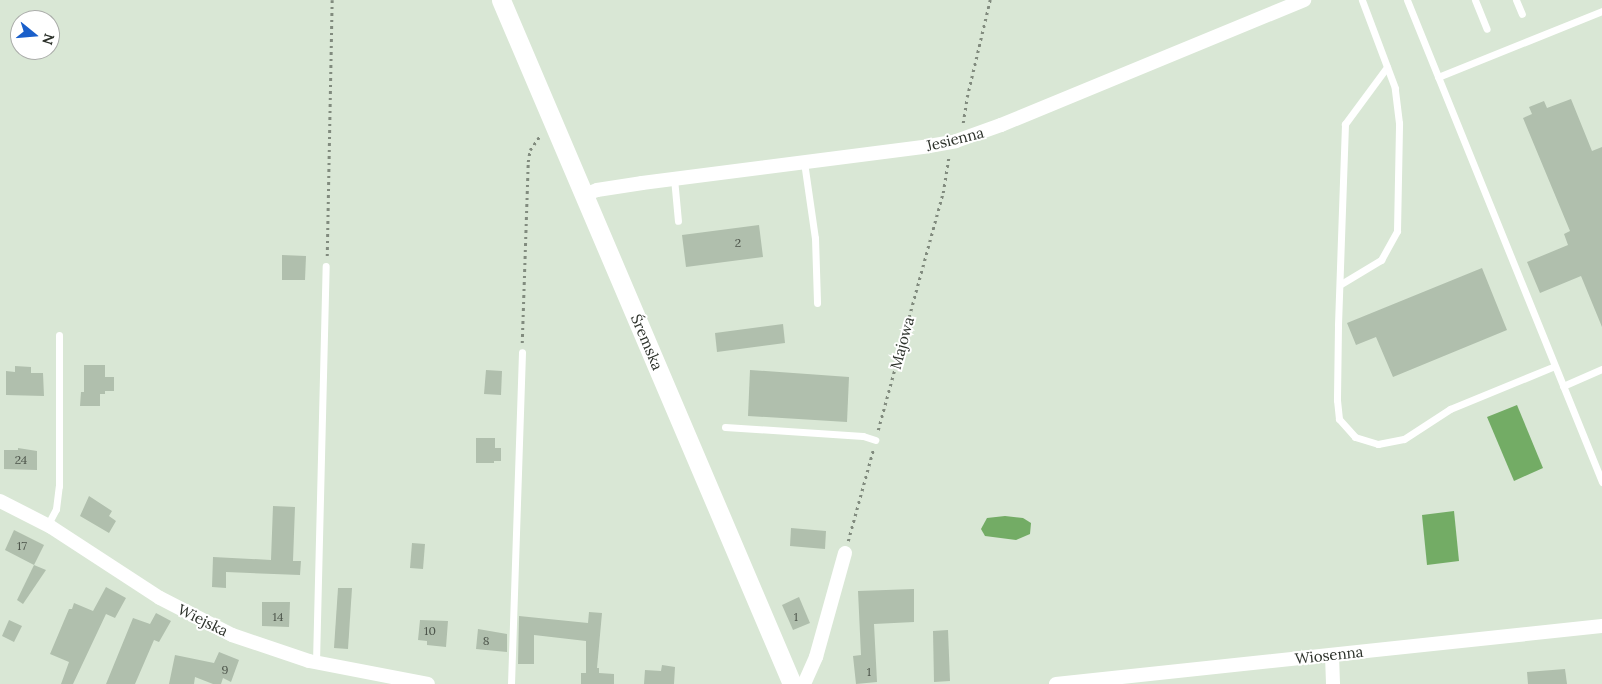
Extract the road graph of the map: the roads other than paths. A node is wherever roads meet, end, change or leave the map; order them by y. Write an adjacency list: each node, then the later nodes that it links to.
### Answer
1 (501, 0): 14 (main road, Śremska)
2 (1304, 0): 12 (street, Jesienna)
3 (1362, 0): 10 (lane)
4 (1407, 0): 11 (lane)
5 (1475, 0): 9 (lane)
6 (1516, 0): 8 (lane)
7 (1602, 11): 11 (lane)
8 (1522, 14)
9 (1487, 28)
10 (1387, 66): 17 (lane); 17 (lane)
11 (1438, 77): 21 (lane)
12 (804, 162): 13 (street, Jesienna); 18 (lane)
13 (674, 178): 14 (street, Jesienna); 15 (lane)
14 (584, 195): 35 (main road, Śremska)
15 (678, 221)
16 (326, 266): 32 (lane)
17 (1341, 284): 21 (lane)
18 (817, 302)
19 (59, 335): 28 (lane)
20 (522, 352): 34 (lane)
21 (1555, 366): 23 (lane)
22 (1602, 369): 23 (lane)
23 (1563, 386): 26 (lane)
24 (725, 427): 25 (lane)
25 (875, 440)
26 (1602, 482)
27 (0, 500): 28 (street, Wiejska)
28 (47, 526): 32 (street, Wiejska)
29 (845, 553): 36 (street)
30 (1602, 626): 31 (street, Wiosenna)
31 (1332, 655): 37 (street, Wiosenna); 38 (street)
32 (316, 663): 33 (street, Wiejska)
33 (428, 684)
34 (511, 684)
35 (792, 684)
36 (804, 684)
37 (1056, 684)
38 (1333, 684)

